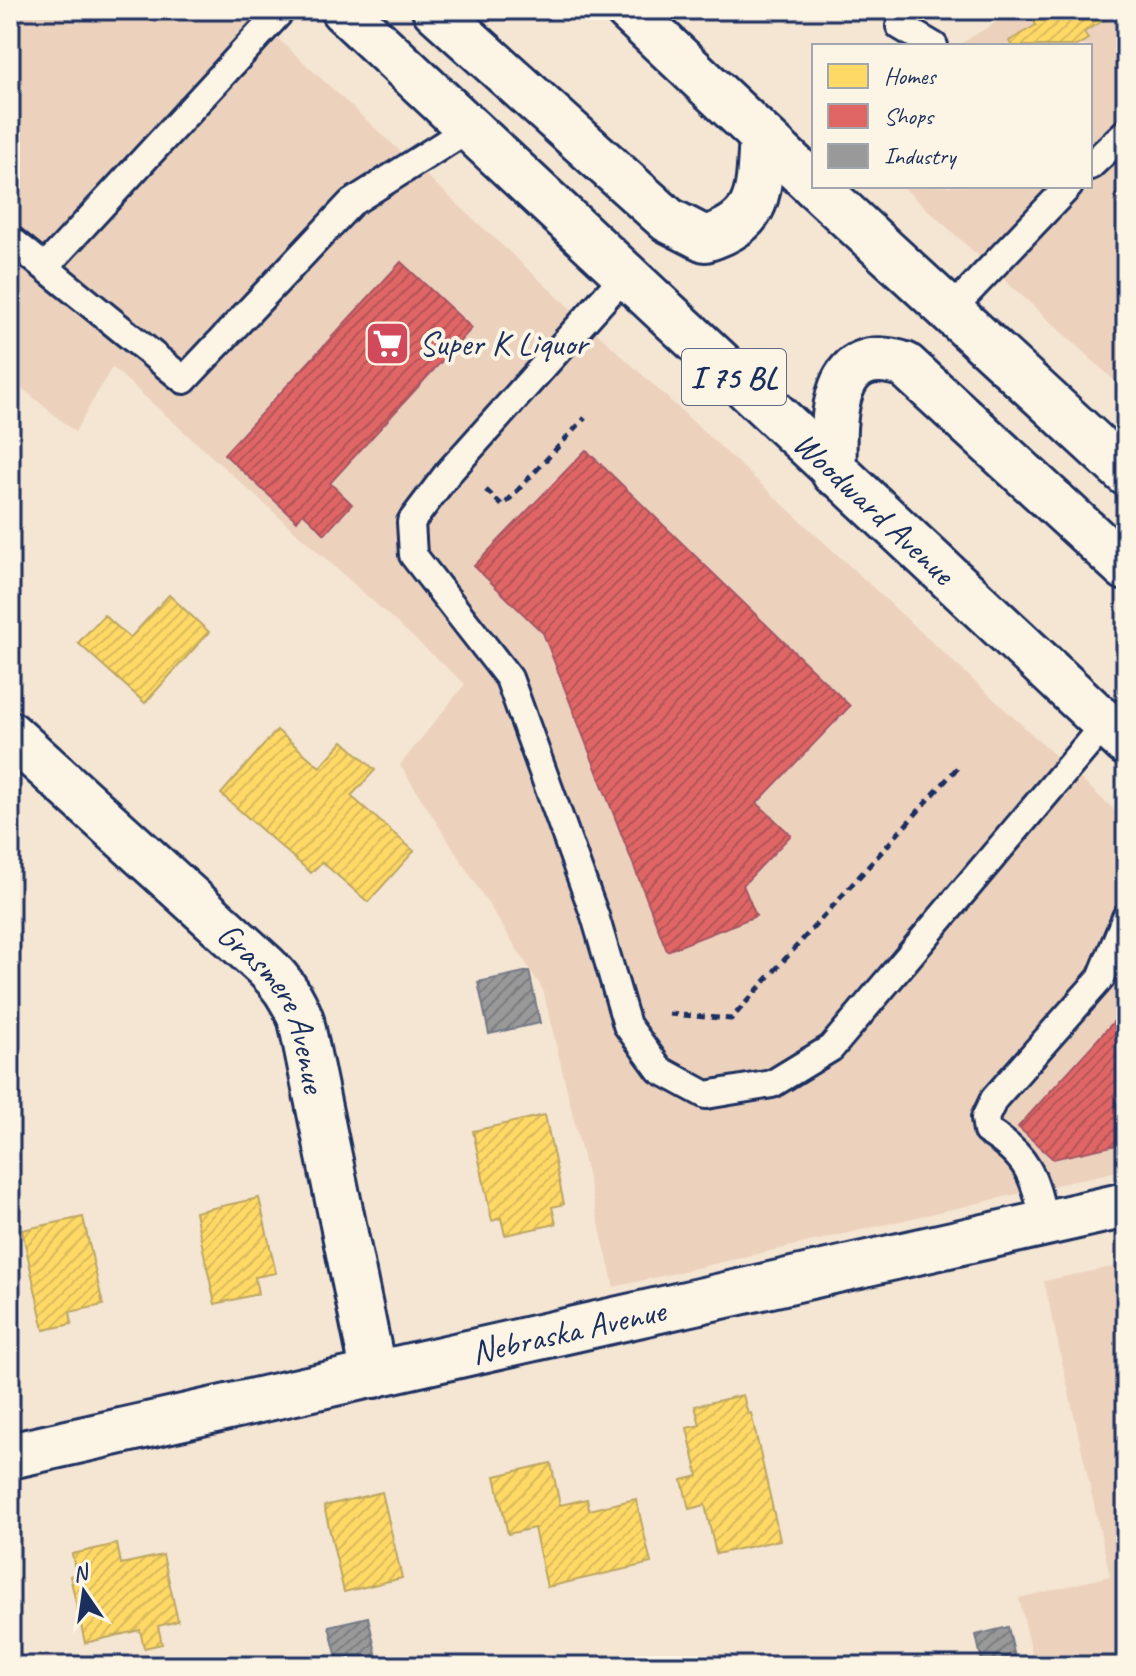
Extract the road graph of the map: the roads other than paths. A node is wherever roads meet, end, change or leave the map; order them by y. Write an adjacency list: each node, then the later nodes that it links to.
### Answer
1 (282, 10): 15 (lane)
2 (343, 10): 7 (main road, Woodward Avenue / I 75 BL)
3 (435, 10): 9 (main road)
4 (628, 10): 9 (main road)
5 (900, 26): 6 (lane)
6 (931, 44)
7 (471, 127): 15 (lane); 16 (main road, Woodward Avenue / I 75 BL)
8 (1126, 132): 10 (lane)
9 (762, 137): 11 (main road)
10 (1092, 164)
11 (812, 182)
12 (818, 188): 17 (main road)
13 (1067, 188): 17 (lane)
14 (10, 239): 15 (lane)
15 (45, 267)
16 (627, 273): 18 (main road, Woodward Avenue / I 75 BL); 22 (lane)
17 (950, 311): 19 (main road)
18 (834, 473): 20 (main road); 22 (main road, Woodward Avenue / I 75 BL)
19 (1126, 473)
20 (1126, 568)
21 (10, 734): 26 (main road, Grasmere Avenue)
22 (1116, 734)
23 (1126, 917): 25 (lane)
24 (1126, 1205): 25 (main road, Nebraska Avenue)
25 (1045, 1223): 26 (main road, Nebraska Avenue)
26 (374, 1375): 27 (main road, Nebraska Avenue)
27 (10, 1456)

